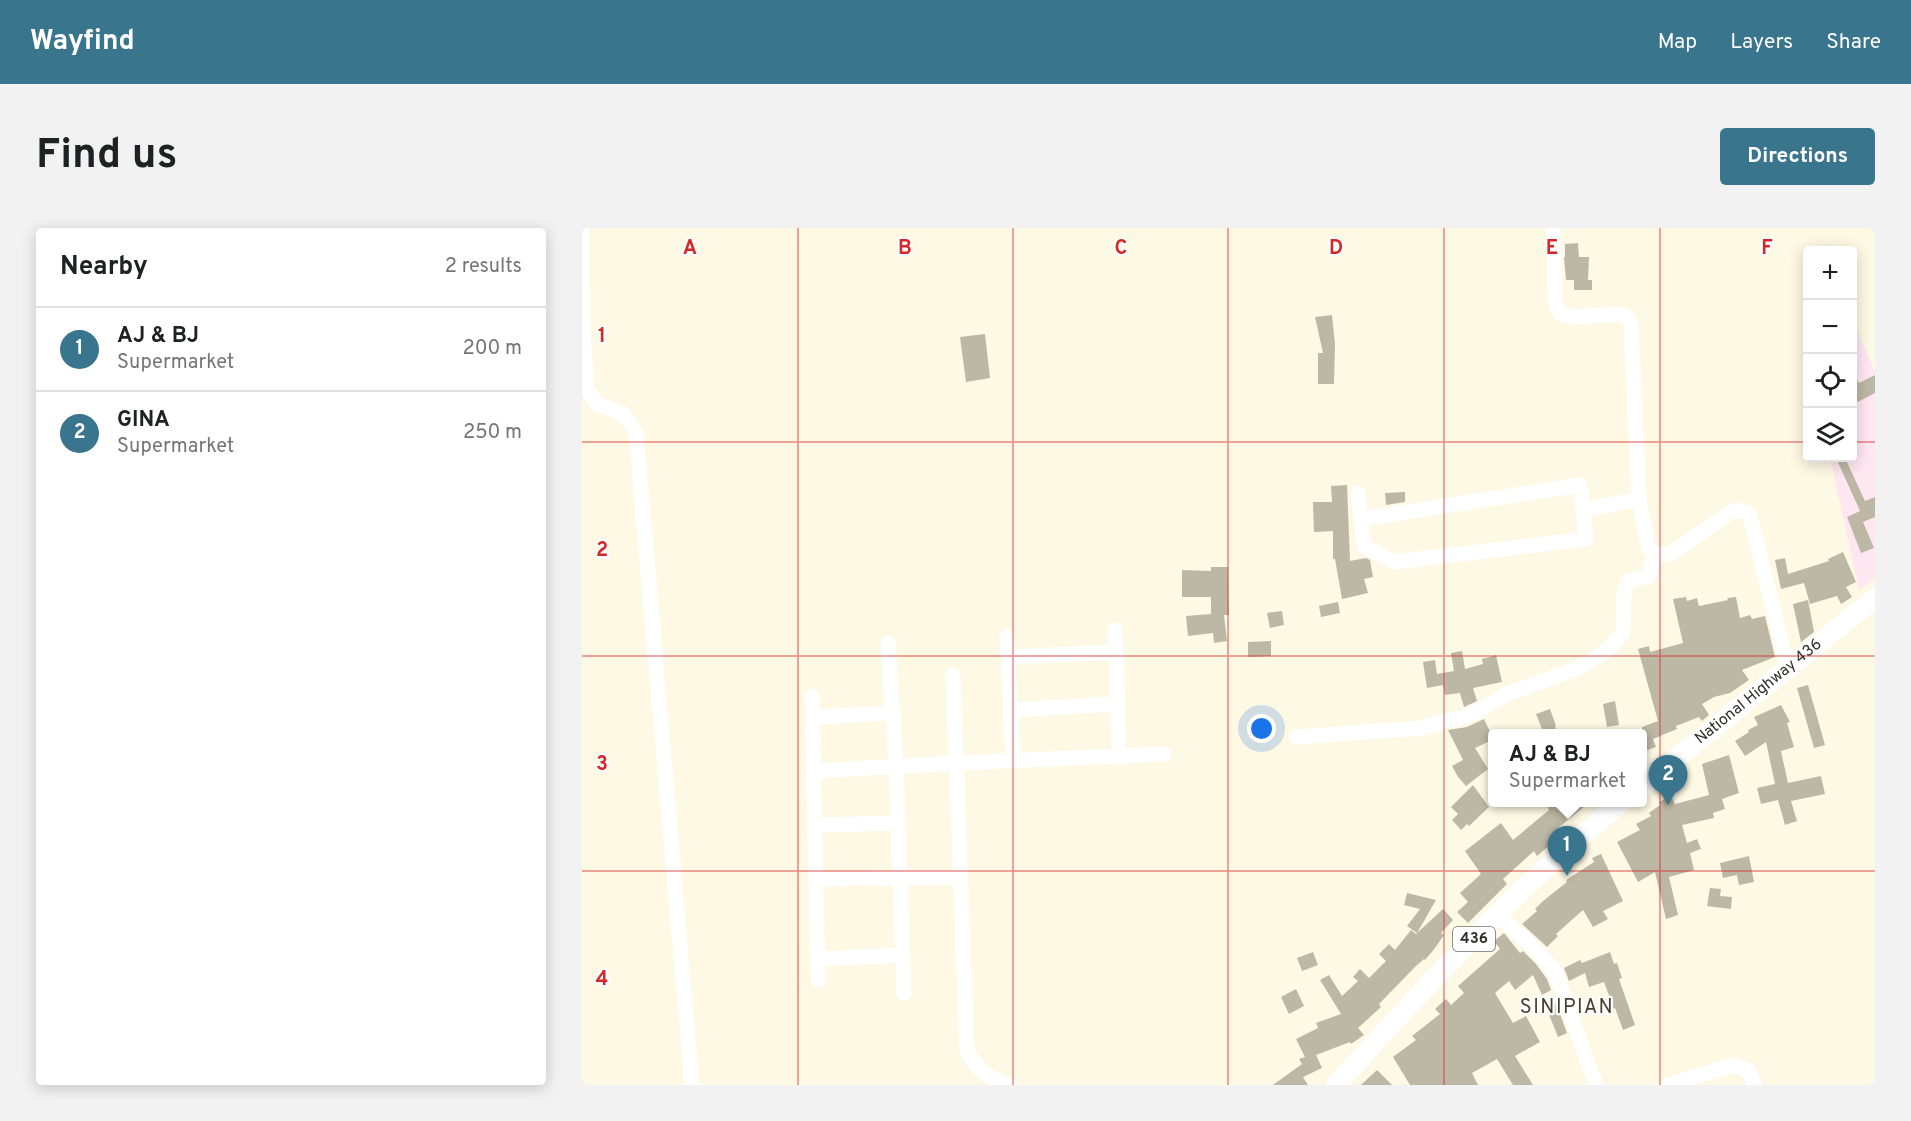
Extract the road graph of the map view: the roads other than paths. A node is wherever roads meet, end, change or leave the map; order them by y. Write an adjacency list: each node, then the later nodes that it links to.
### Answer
1 (582, 228): 40 (street)
2 (1553, 228): 4 (street)
3 (1358, 493): 6 (street)
4 (1639, 499): 5 (street); 7 (street)
5 (1584, 510): 6 (street); 6 (street)
6 (1360, 519)
7 (1654, 555): 14 (street); 21 (street)
8 (1875, 598): 14 (main road, National Highway 436)
9 (1115, 630): 12 (street)
10 (1007, 636): 13 (street)
11 (888, 643): 19 (street)
12 (1115, 652): 13 (street); 17 (street)
13 (1008, 657): 18 (street)
14 (1788, 668): 28 (main road, National Highway 436)
15 (954, 675): 25 (street)
16 (812, 698): 20 (street)
17 (1117, 704): 18 (street); 23 (street)
18 (1011, 710): 24 (street)
19 (893, 713): 20 (street); 26 (street)
20 (813, 717): 27 (street)
21 (1296, 737)
22 (1164, 754): 23 (street)
23 (1119, 756): 24 (street)
24 (1013, 760): 25 (street)
25 (957, 763): 26 (street); 32 (street)
26 (896, 766): 27 (street); 30 (street)
27 (814, 771): 31 (street)
28 (1647, 782)
29 (1616, 807): 35 (main road, 436)
30 (898, 824): 31 (street); 34 (street)
31 (815, 825): 33 (street)
32 (961, 877): 34 (street); 41 (street)
33 (816, 879): 34 (street); 37 (street)
34 (900, 879): 36 (street)
35 (1498, 914): 42 (main road, 436); 43 (street)
36 (903, 956): 37 (street); 39 (street)
37 (818, 959): 38 (street)
38 (818, 980)
39 (904, 993)
40 (692, 1085)
41 (1009, 1085)
42 (1336, 1085)
43 (1596, 1085)
44 (1668, 1085): 45 (street)
45 (1755, 1085)

